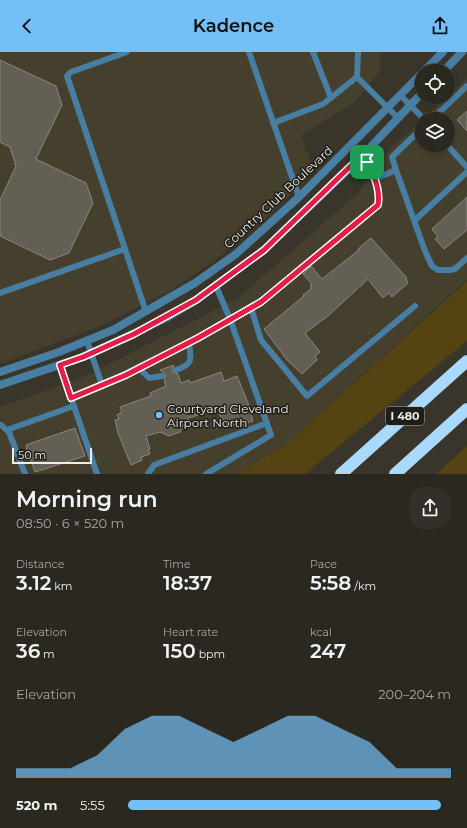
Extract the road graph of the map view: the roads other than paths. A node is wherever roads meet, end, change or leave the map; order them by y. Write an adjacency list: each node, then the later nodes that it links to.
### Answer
1 (127, 52): 30 (lane)
2 (249, 52): 20 (lane)
3 (313, 52): 13 (lane)
4 (358, 52): 9 (lane)
5 (443, 52): 7 (street)
6 (462, 52): 8 (street)
7 (431, 64)
8 (451, 64)
9 (357, 77): 13 (lane); 16 (lane)
10 (415, 80): 12 (street, Country Club Boulevard)
11 (467, 86): 18 (lane)
12 (400, 95): 15 (lane); 16 (street, Country Club Boulevard)
13 (331, 98): 20 (lane)
14 (415, 100): 15 (street)
15 (410, 105): 17 (lane); 19 (street)
16 (388, 108): 19 (lane); 28 (street, Country Club Boulevard)
17 (417, 112)
18 (439, 112)
19 (398, 118): 23 (street)
20 (273, 123): 28 (lane)
21 (415, 135): 25 (lane)
22 (453, 152): 24 (lane)
23 (363, 154): 27 (lane); 32 (street)
24 (467, 167)
25 (396, 170): 27 (lane); 29 (lane)
26 (467, 172): 29 (lane)
27 (375, 179): 35 (lane)
28 (299, 197): 36 (street, Country Club Boulevard)
29 (415, 220): 31 (lane)
30 (125, 249): 33 (lane); 36 (lane)
31 (467, 258)
32 (216, 286): 37 (lane); 40 (street)
33 (0, 293)
34 (415, 306): 35 (lane)
35 (252, 308): 37 (lane)
36 (146, 312): 38 (street, Country Club Boulevard)
37 (230, 319): 39 (lane); 52 (lane)
38 (87, 341): 40 (lane); 45 (street, Country Club Boulevard)
39 (189, 343): 43 (lane); 44 (lane)
40 (91, 353): 42 (street); 48 (lane)
41 (467, 360): 59 (highway, I 480)
42 (60, 365): 47 (street); 49 (lane)
43 (139, 368): 46 (lane); 48 (lane)
44 (176, 370)
45 (0, 372)
46 (162, 376)
47 (0, 385)
48 (102, 385): 49 (lane)
49 (71, 398): 50 (lane)
50 (74, 406): 54 (lane); 56 (lane)
51 (467, 409): 60 (highway, I 480)
52 (267, 423): 57 (lane); 58 (lane)
53 (0, 424): 54 (lane)
54 (7, 430): 55 (lane)
55 (25, 474)
56 (97, 474)
57 (148, 474)
58 (206, 474)
59 (341, 474)
60 (394, 474)

